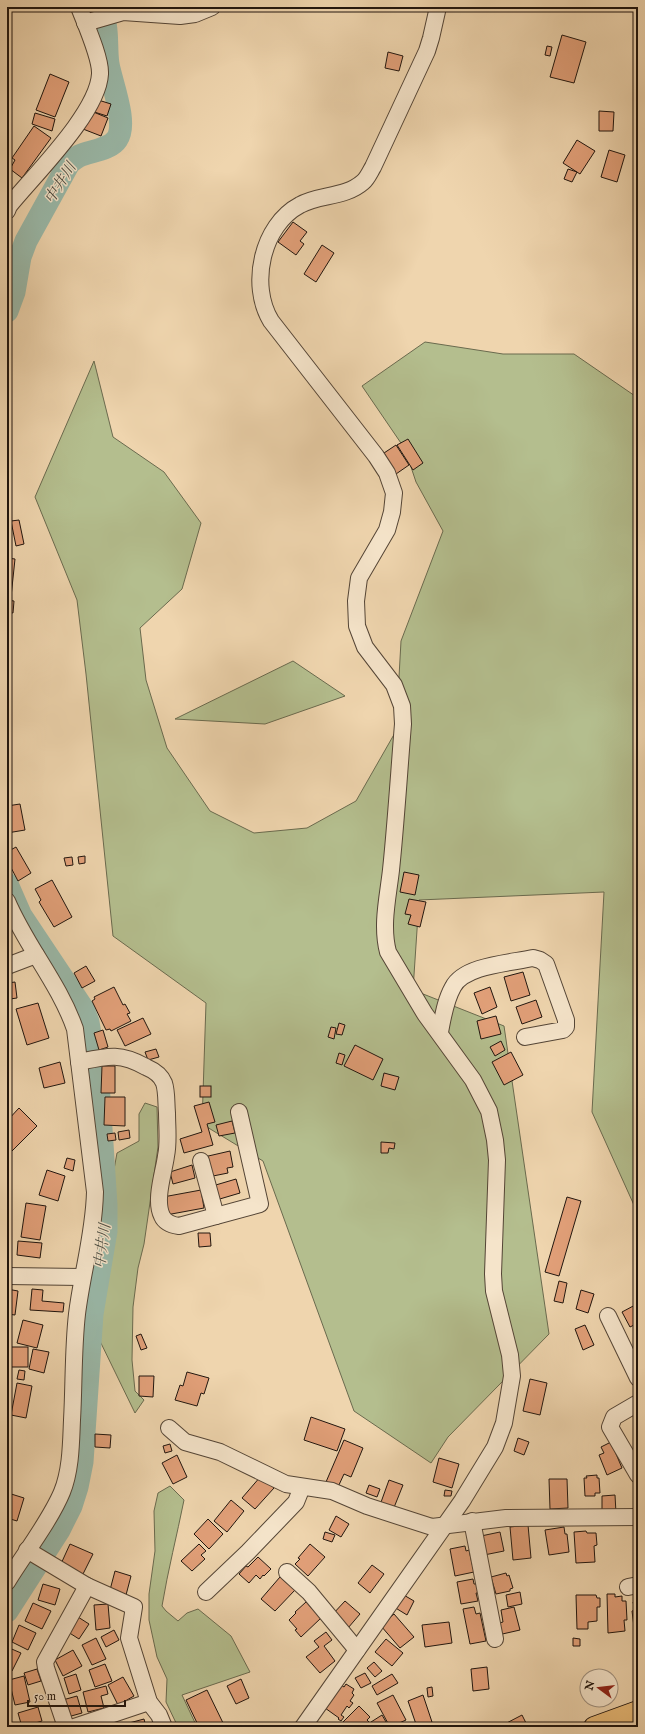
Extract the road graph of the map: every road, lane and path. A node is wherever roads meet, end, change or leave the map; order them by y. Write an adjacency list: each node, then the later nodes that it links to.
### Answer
1 (79, 7): 4 (street)
2 (212, 7): 4 (street)
3 (438, 7): 9 (street)
4 (95, 19): 5 (street)
5 (7, 210)
6 (7, 901): 7 (street)
7 (36, 955): 8 (street); 11 (street)
8 (7, 966)
9 (440, 1032): 10 (street); 25 (street)
10 (525, 1037)
11 (82, 1062): 14 (street); 16 (street)
12 (239, 1112): 14 (street)
13 (201, 1161): 14 (street)
14 (216, 1216)
15 (7, 1276): 16 (street)
16 (82, 1277): 26 (street)
17 (608, 1316): 18 (street)
18 (638, 1378)
19 (638, 1403): 21 (street)
20 (169, 1428): 22 (street)
21 (638, 1475)
22 (302, 1487): 25 (street); 30 (street)
23 (638, 1518): 24 (street)
24 (472, 1521): 25 (street); 31 (street)
25 (446, 1525): 32 (street)
26 (30, 1552): 28 (street); 29 (street)
27 (287, 1572): 32 (street)
28 (7, 1582)
29 (87, 1586): 33 (street); 35 (street)
30 (206, 1592)
31 (495, 1639)
32 (357, 1650): 38 (street)
33 (149, 1702): 36 (street); 37 (street)
34 (638, 1711): 39 (main road)
35 (66, 1727)
36 (74, 1727)
37 (164, 1727)
38 (303, 1727)
39 (594, 1727)

